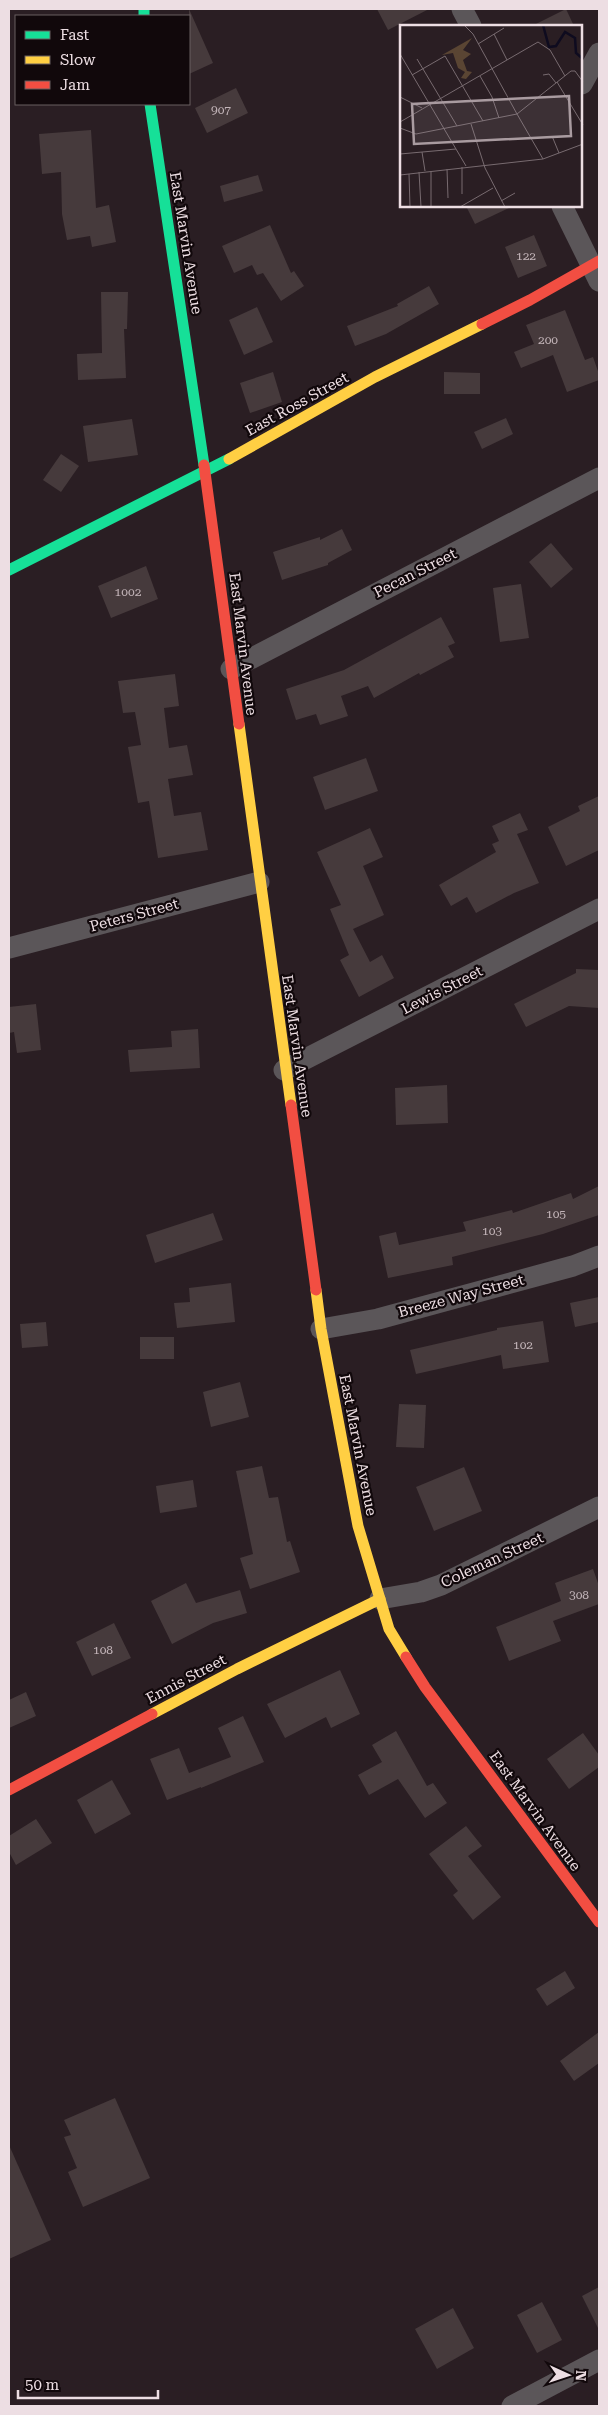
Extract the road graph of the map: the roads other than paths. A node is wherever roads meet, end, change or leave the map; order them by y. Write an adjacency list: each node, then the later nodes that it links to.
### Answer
1 (462, 9): 2 (street)
2 (470, 25)
3 (599, 53): 4 (street)
4 (583, 82)
5 (150, 105): 8 (main road, East Marvin Avenue)
6 (563, 208): 7 (street)
7 (597, 269): 8 (main road, East Ross Street)
8 (205, 471): 10 (main road, East Ross Street); 11 (main road, East Marvin Avenue)
9 (599, 478): 11 (street, Pecan Street)
10 (9, 570)
11 (231, 669): 12 (main road, East Marvin Avenue)
12 (259, 882): 14 (street, Peters Street); 15 (main road, East Marvin Avenue)
13 (599, 909): 15 (street, Lewis Street)
14 (9, 948)
15 (284, 1070): 17 (main road, East Marvin Avenue)
16 (599, 1256): 17 (street, Breeze Way Street)
17 (321, 1329): 19 (main road, East Marvin Avenue)
18 (599, 1507): 19 (street, Coleman Street)
19 (380, 1599): 20 (main road, Ennis Street); 21 (main road, East Marvin Avenue)
20 (9, 1790)
21 (599, 1922)
22 (599, 2360): 23 (street)
23 (512, 2406)

